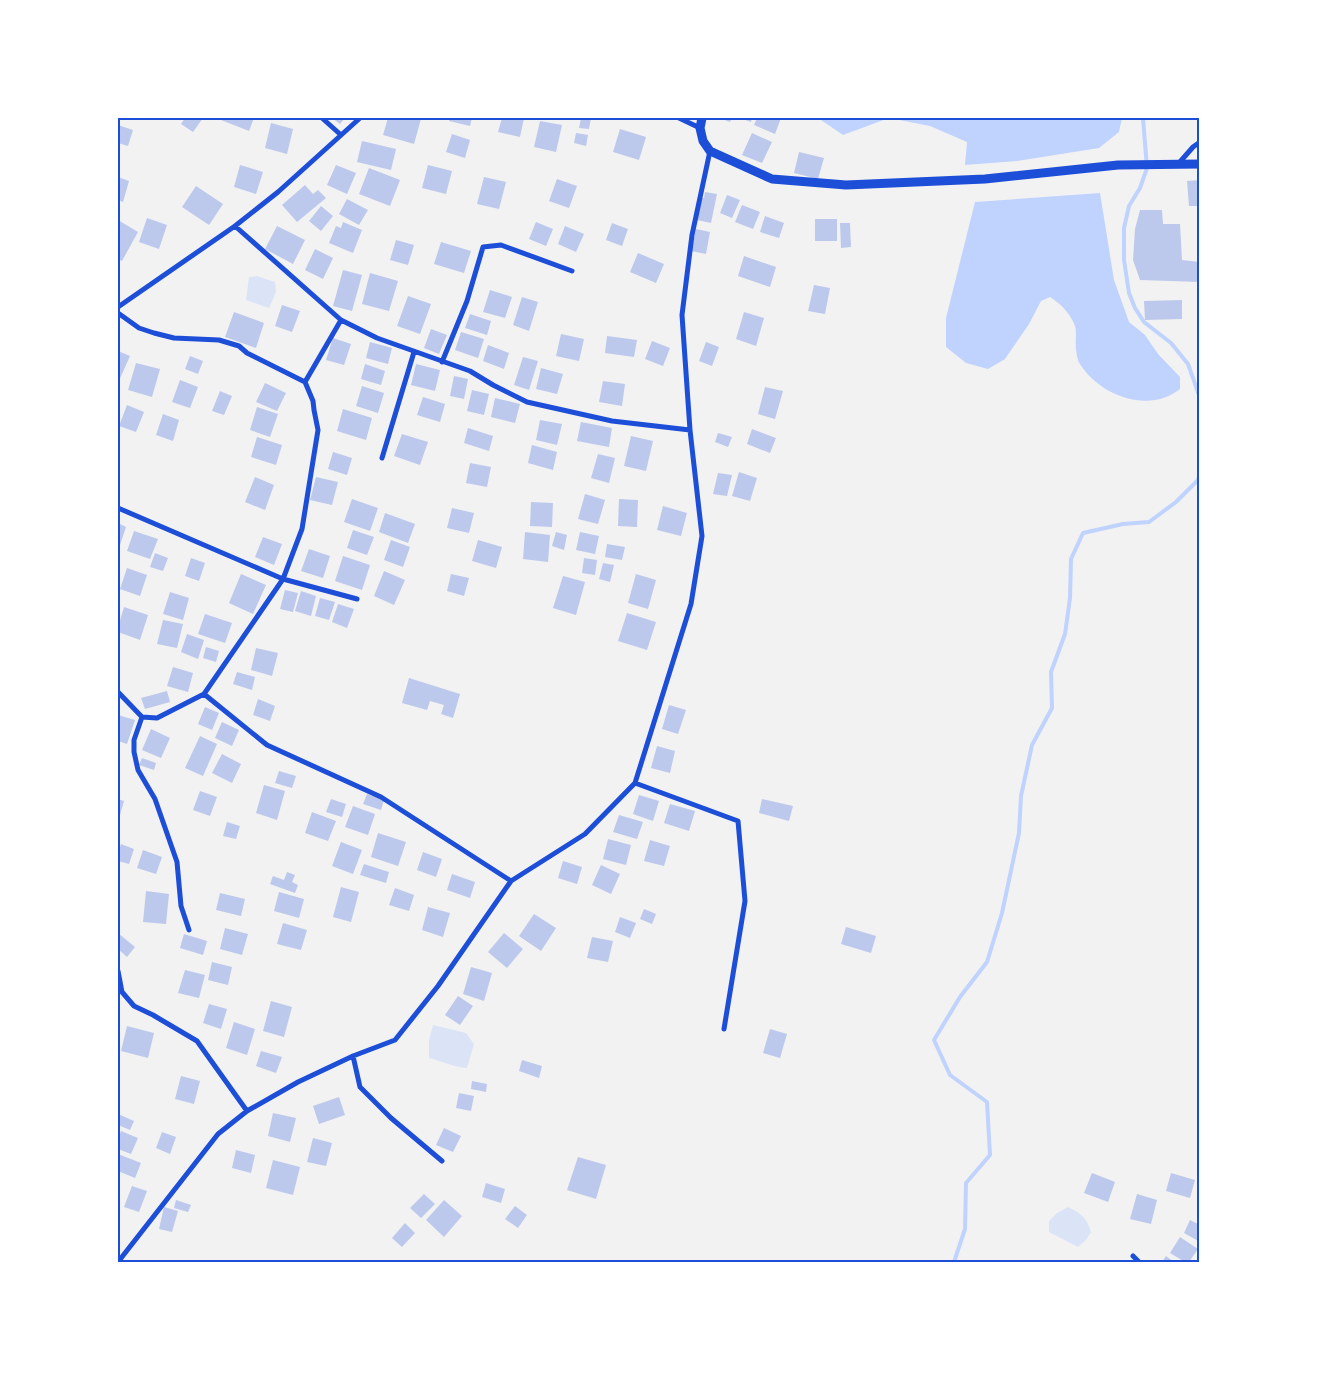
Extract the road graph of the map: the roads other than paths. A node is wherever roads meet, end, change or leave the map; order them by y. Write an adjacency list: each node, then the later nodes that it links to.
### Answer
1 (322, 118): 6 (street)
2 (360, 118): 6 (street)
3 (679, 118): 5 (street)
4 (702, 118): 5 (street)
5 (700, 128): 8 (street)
6 (341, 135): 11 (street)
7 (1200, 142): 9 (street)
8 (710, 151): 9 (street); 19 (street)
9 (1174, 164): 10 (street)
10 (1200, 164)
11 (235, 226): 13 (street); 15 (street)
12 (572, 271): 17 (street)
13 (118, 307)
14 (118, 312): 18 (street)
15 (341, 320): 16 (street); 18 (street)
16 (414, 352): 17 (street); 20 (street)
17 (442, 362): 19 (street)
18 (305, 382): 22 (street)
19 (690, 430): 27 (street)
20 (382, 458)
21 (118, 508): 22 (street)
22 (283, 579): 23 (street); 25 (street)
23 (357, 599)
24 (118, 692): 26 (street)
25 (204, 694): 26 (street); 28 (street)
26 (142, 717): 29 (street)
27 (635, 783): 28 (street); 31 (street)
28 (511, 881): 32 (street)
29 (189, 930)
30 (118, 971): 33 (street)
31 (724, 1029)
32 (353, 1056): 33 (street); 34 (street)
33 (247, 1111): 36 (street)
34 (442, 1161)
35 (1133, 1256): 37 (street)
36 (118, 1262)
37 (1139, 1262)

